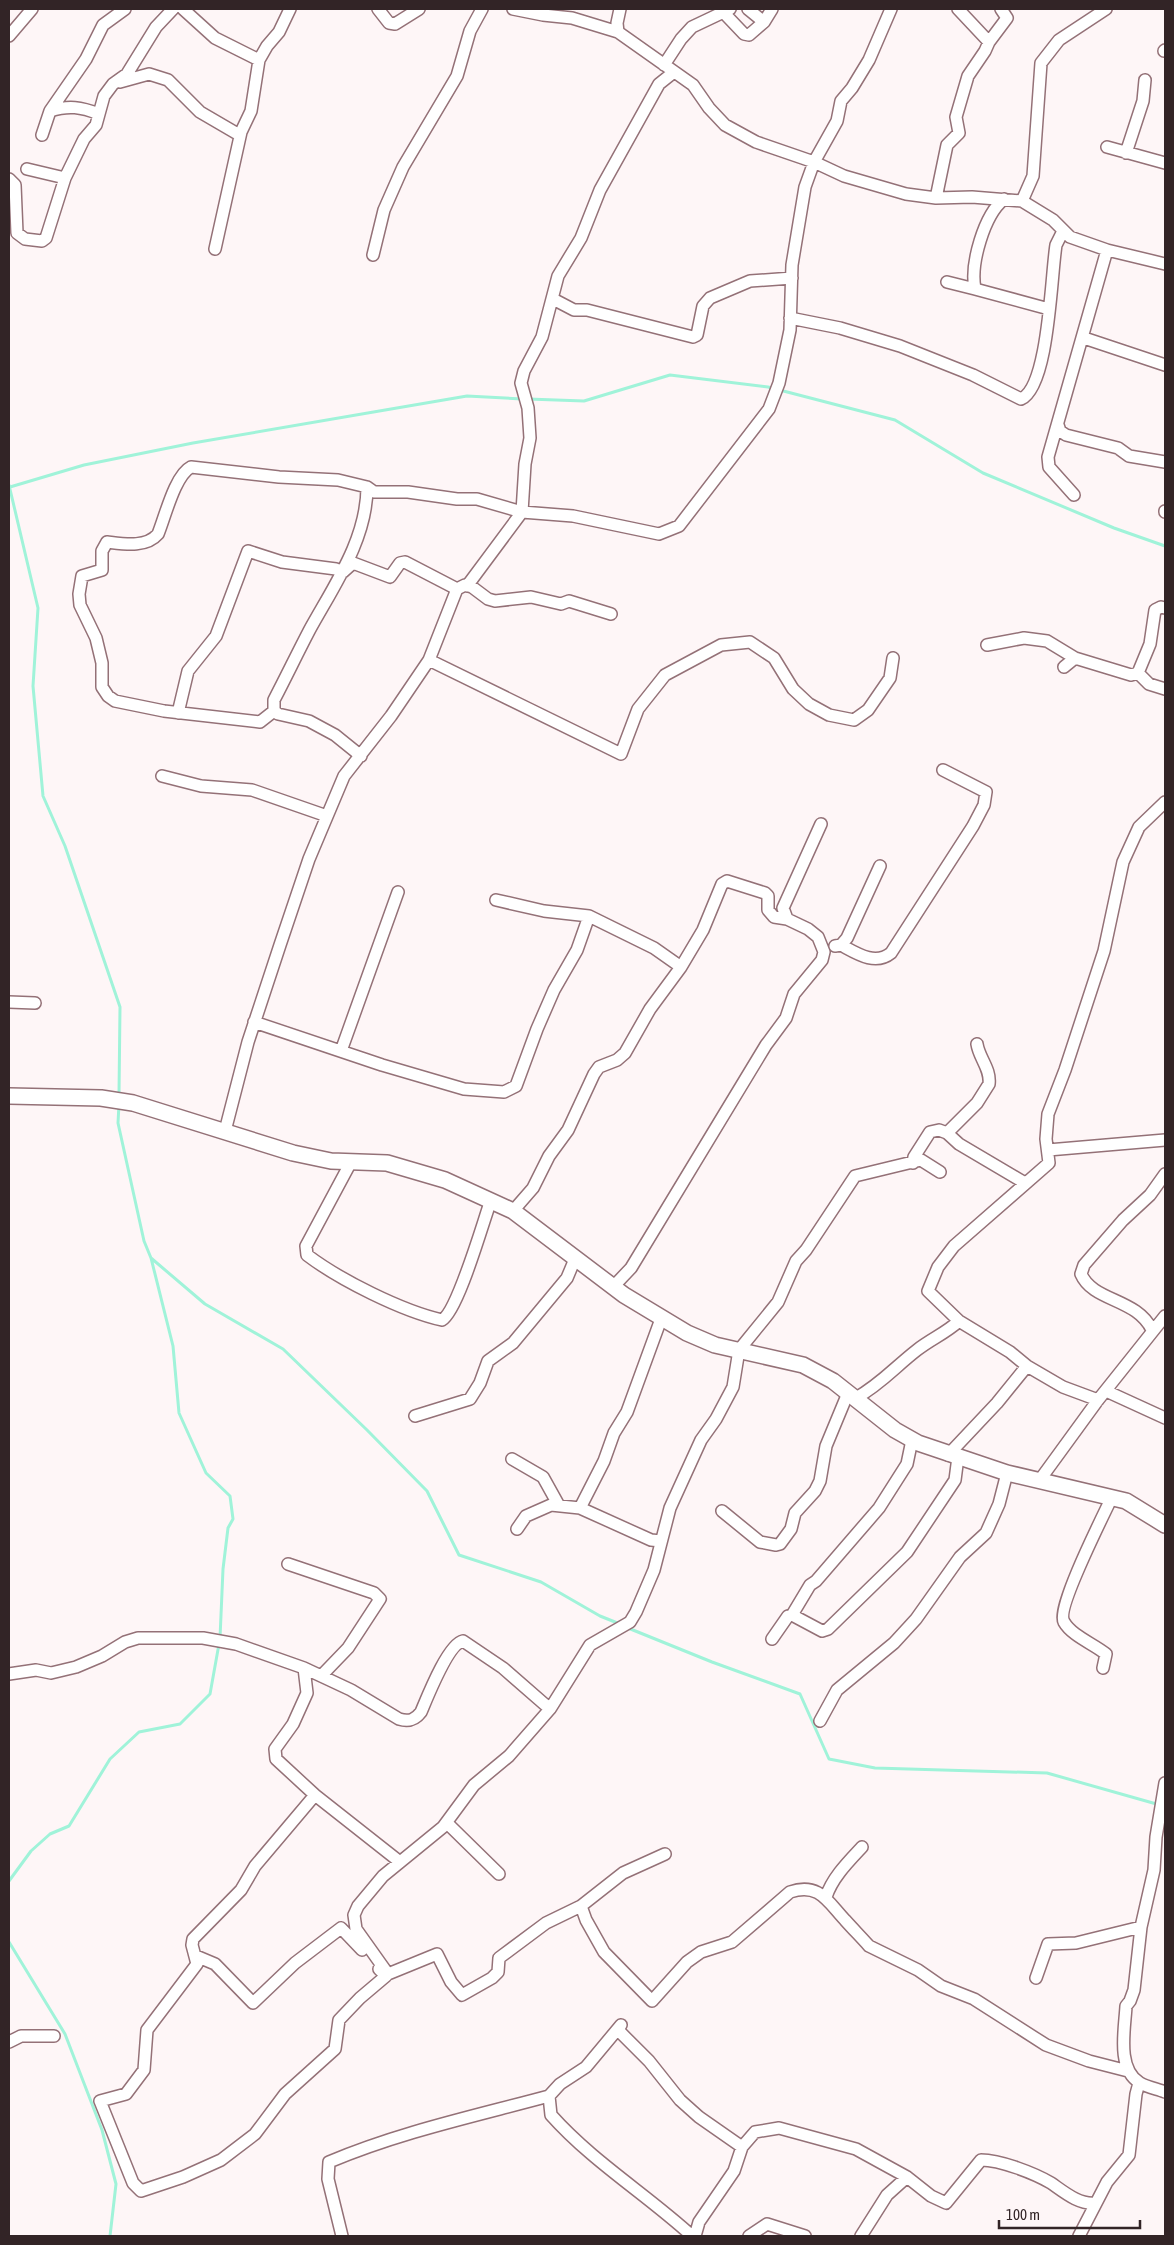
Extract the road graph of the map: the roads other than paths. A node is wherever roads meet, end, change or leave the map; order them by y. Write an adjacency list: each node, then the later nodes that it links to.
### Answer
1 (32, 9): 20 (street)
2 (125, 9): 26 (street)
3 (173, 9): 25 (street)
4 (183, 9): 22 (street)
5 (290, 9): 22 (street)
6 (378, 9): 7 (street)
7 (419, 9)
8 (482, 9): 43 (street)
9 (513, 9): 19 (street)
10 (620, 9): 19 (street)
11 (748, 9): 18 (street)
12 (772, 9): 18 (street)
13 (891, 9): 32 (street)
14 (958, 9): 21 (street)
15 (1001, 9): 21 (street)
16 (1106, 9): 39 (street)
17 (727, 11): 18 (street); 23 (street)
18 (764, 22)
19 (618, 32): 23 (street)
20 (10, 34)
21 (989, 42): 37 (street)
22 (259, 60): 28 (street)
23 (669, 69): 32 (street); 48 (street)
24 (1145, 80): 31 (street)
25 (113, 84): 27 (street); 28 (street)
26 (50, 111): 27 (street); 29 (street)
27 (99, 114): 35 (street)
28 (241, 132): 41 (street)
29 (42, 136)
30 (1107, 147): 31 (street)
31 (1126, 152): 33 (street)
32 (814, 162): 37 (street); 45 (street)
33 (1165, 162)
34 (26, 169): 35 (street)
35 (65, 178): 36 (street)
36 (9, 179)
37 (936, 198): 38 (street)
38 (1004, 199): 39 (street); 47 (street)
39 (1022, 201): 40 (street)
40 (1063, 231): 42 (street); 49 (street)
41 (215, 249)
42 (1107, 250): 44 (street); 51 (street)
43 (373, 255)
44 (1165, 264)
45 (792, 278): 48 (street); 50 (street)
46 (947, 282): 47 (street)
47 (975, 289): 49 (street)
48 (553, 299): 57 (street)
49 (1049, 309): 50 (street)
50 (790, 318): 57 (street)
51 (1084, 338): 52 (street); 53 (street)
52 (1165, 365)
53 (1058, 425): 54 (street); 56 (street)
54 (1165, 462)
55 (367, 487): 57 (street); 58 (street); 70 (street)
56 (1074, 495)
57 (522, 512): 59 (street)
58 (343, 572): 59 (street); 69 (street); 70 (street)
59 (462, 588): 61 (street); 65 (street)
60 (1165, 608): 67 (street)
61 (611, 614)
62 (987, 645): 64 (street)
63 (893, 658): 65 (street)
64 (1075, 658): 66 (street); 67 (street)
65 (430, 660): 71 (street)
66 (1064, 668)
67 (1138, 673): 68 (street)
68 (1164, 684)
69 (274, 711): 70 (street); 71 (street)
70 (178, 713)
71 (361, 756): 75 (street)
72 (943, 770): 82 (street)
73 (162, 776): 75 (street)
74 (1165, 802): 94 (street)
75 (327, 816): 87 (street)
76 (821, 824): 81 (street)
77 (880, 866): 82 (street)
78 (398, 892): 89 (street)
79 (496, 900): 80 (street)
80 (589, 916): 84 (street); 89 (street)
81 (787, 919): 83 (street); 84 (street)
82 (841, 945): 83 (street)
83 (824, 949): 103 (street)
84 (681, 967): 101 (street)
85 (9, 1002): 86 (street)
86 (35, 1002)
87 (254, 1022): 89 (street); 91 (street)
88 (977, 1044): 92 (street)
89 (341, 1051)
90 (9, 1096): 91 (street)
91 (225, 1131): 95 (street)
92 (948, 1133): 96 (street); 99 (street)
93 (1165, 1140): 94 (street)
94 (1048, 1150): 99 (street)
95 (351, 1162): 100 (street); 100 (street)
96 (913, 1163): 97 (street); 108 (street)
97 (940, 1172)
98 (1165, 1174): 107 (street)
99 (1025, 1184): 106 (street)
100 (490, 1200): 101 (street)
101 (513, 1211): 102 (street)
102 (575, 1259): 103 (street); 113 (street)
103 (612, 1287): 105 (street)
104 (1165, 1316): 107 (street)
105 (661, 1319): 108 (street); 121 (street)
106 (959, 1321): 109 (street); 111 (street)
107 (1152, 1330): 110 (street)
108 (739, 1350): 111 (street); 126 (street)
109 (1027, 1366): 112 (street); 116 (street)
110 (1106, 1391): 112 (street); 114 (street)
111 (852, 1395): 115 (street); 123 (street)
112 (1098, 1400): 119 (street)
113 (415, 1416)
114 (1165, 1418)
115 (912, 1440): 116 (street); 128 (street)
116 (953, 1456): 118 (street); 128 (street)
117 (512, 1459): 122 (street)
118 (1007, 1473): 119 (street); 135 (street)
119 (1039, 1481): 120 (street)
120 (1112, 1498): 124 (street); 131 (street)
121 (580, 1508): 122 (street); 126 (street)
122 (558, 1509): 125 (street)
123 (722, 1511)
124 (1165, 1525)
125 (517, 1529)
126 (661, 1541): 134 (street)
127 (288, 1564): 133 (street)
128 (792, 1615): 129 (street)
129 (772, 1639)
130 (304, 1668): 132 (street); 133 (street); 137 (street)
131 (1103, 1668)
132 (9, 1674)
133 (322, 1675): 134 (street)
134 (550, 1709): 138 (street)
135 (820, 1721)
136 (1165, 1783): 145 (street)
137 (315, 1795): 141 (street); 146 (street)
138 (446, 1823): 141 (street); 142 (street)
139 (862, 1847): 143 (street)
140 (665, 1854): 144 (street)
141 (400, 1862): 144 (street)
142 (499, 1874)
143 (826, 1897): 144 (street); 150 (street)
144 (581, 1906)
145 (1141, 1928): 147 (street); 150 (street)
146 (196, 1956): 146 (street)
147 (1036, 1978)
148 (54, 2036): 149 (street)
149 (9, 2042)
150 (1128, 2071): 151 (street)
151 (1139, 2082): 152 (street); 156 (street)
152 (1165, 2092)
153 (550, 2096): 154 (street); 157 (street); 158 (street)
154 (742, 2146): 155 (street); 158 (street)
155 (907, 2177): 156 (street); 161 (street)
156 (1096, 2203): 162 (street)
157 (342, 2236)
158 (694, 2236)
159 (749, 2236): 160 (street)
160 (806, 2236)
161 (861, 2236)
162 (1078, 2236)

